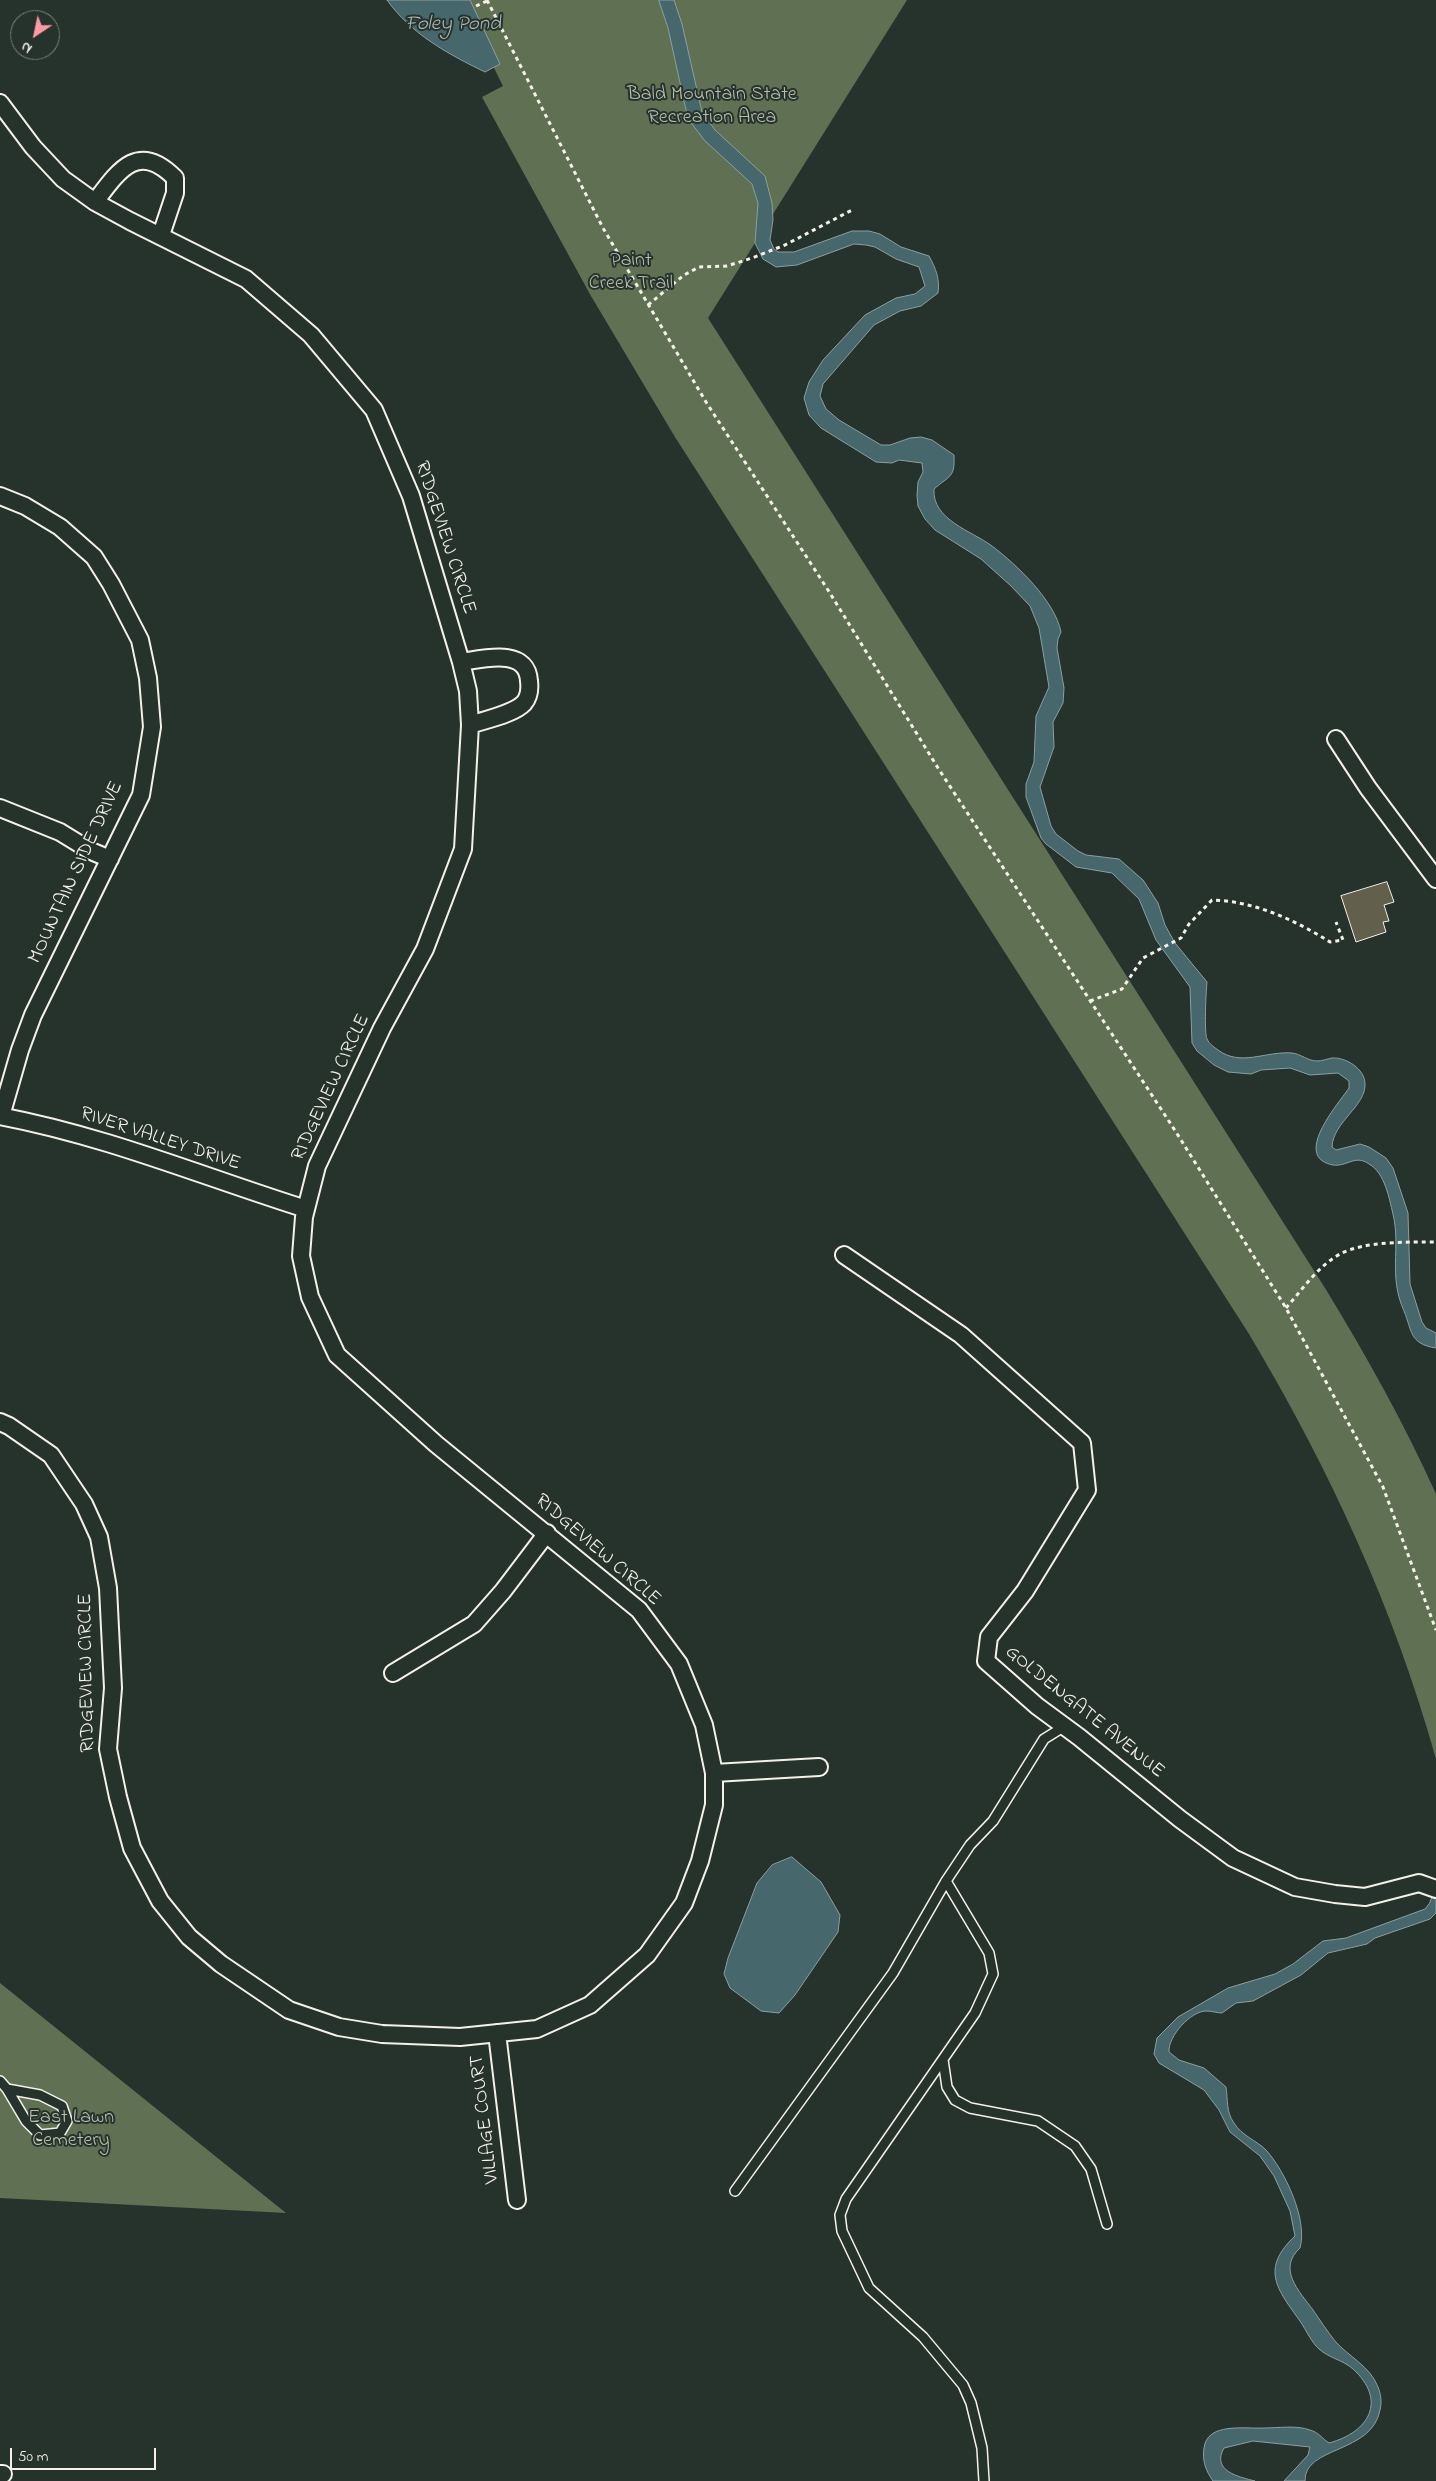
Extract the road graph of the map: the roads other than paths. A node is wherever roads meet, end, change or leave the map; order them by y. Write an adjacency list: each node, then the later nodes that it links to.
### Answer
1 (0, 103): 2 (street, RIDGEVIEW CIRCLE)
2 (95, 202): 3 (street, RIDGEVIEW CIRCLE); 3 (street)
3 (161, 235): 5 (street, RIDGEVIEW CIRCLE)
4 (0, 496): 9 (street, MOUNTAIN SIDE DRIVE)
5 (461, 662): 6 (street, RIDGEVIEW CIRCLE); 6 (street)
6 (470, 725): 12 (street, RIDGEVIEW CIRCLE)
7 (1336, 739): 10 (street)
8 (0, 808): 9 (street)
9 (110, 859): 11 (street, MOUNTAIN SIDE DRIVE)
10 (1436, 879)
11 (1, 1116): 12 (street, RIVER VALLEY DRIVE)
12 (306, 1209): 15 (street, RIDGEVIEW CIRCLE)
13 (844, 1255): 17 (street, GOLDENGATE AVENUE)
14 (0, 1422): 22 (street, RIDGEVIEW CIRCLE)
15 (546, 1533): 16 (street); 19 (street, RIDGEVIEW CIRCLE)
16 (393, 1673)
17 (1064, 1726): 20 (lane); 21 (street, GOLDENGATE AVENUE)
18 (819, 1768): 19 (street)
19 (714, 1773): 22 (street, RIDGEVIEW CIRCLE)
20 (946, 1881): 23 (lane); 26 (lane)
21 (1436, 1889)
22 (497, 2033): 27 (street, VILLAGE COURT)
23 (943, 2060): 28 (lane); 29 (lane)
24 (0, 2081): 25 (lane)
25 (8, 2088): 25 (lane)
26 (735, 2191)
27 (517, 2200)
28 (1107, 2224)
29 (984, 2481)

